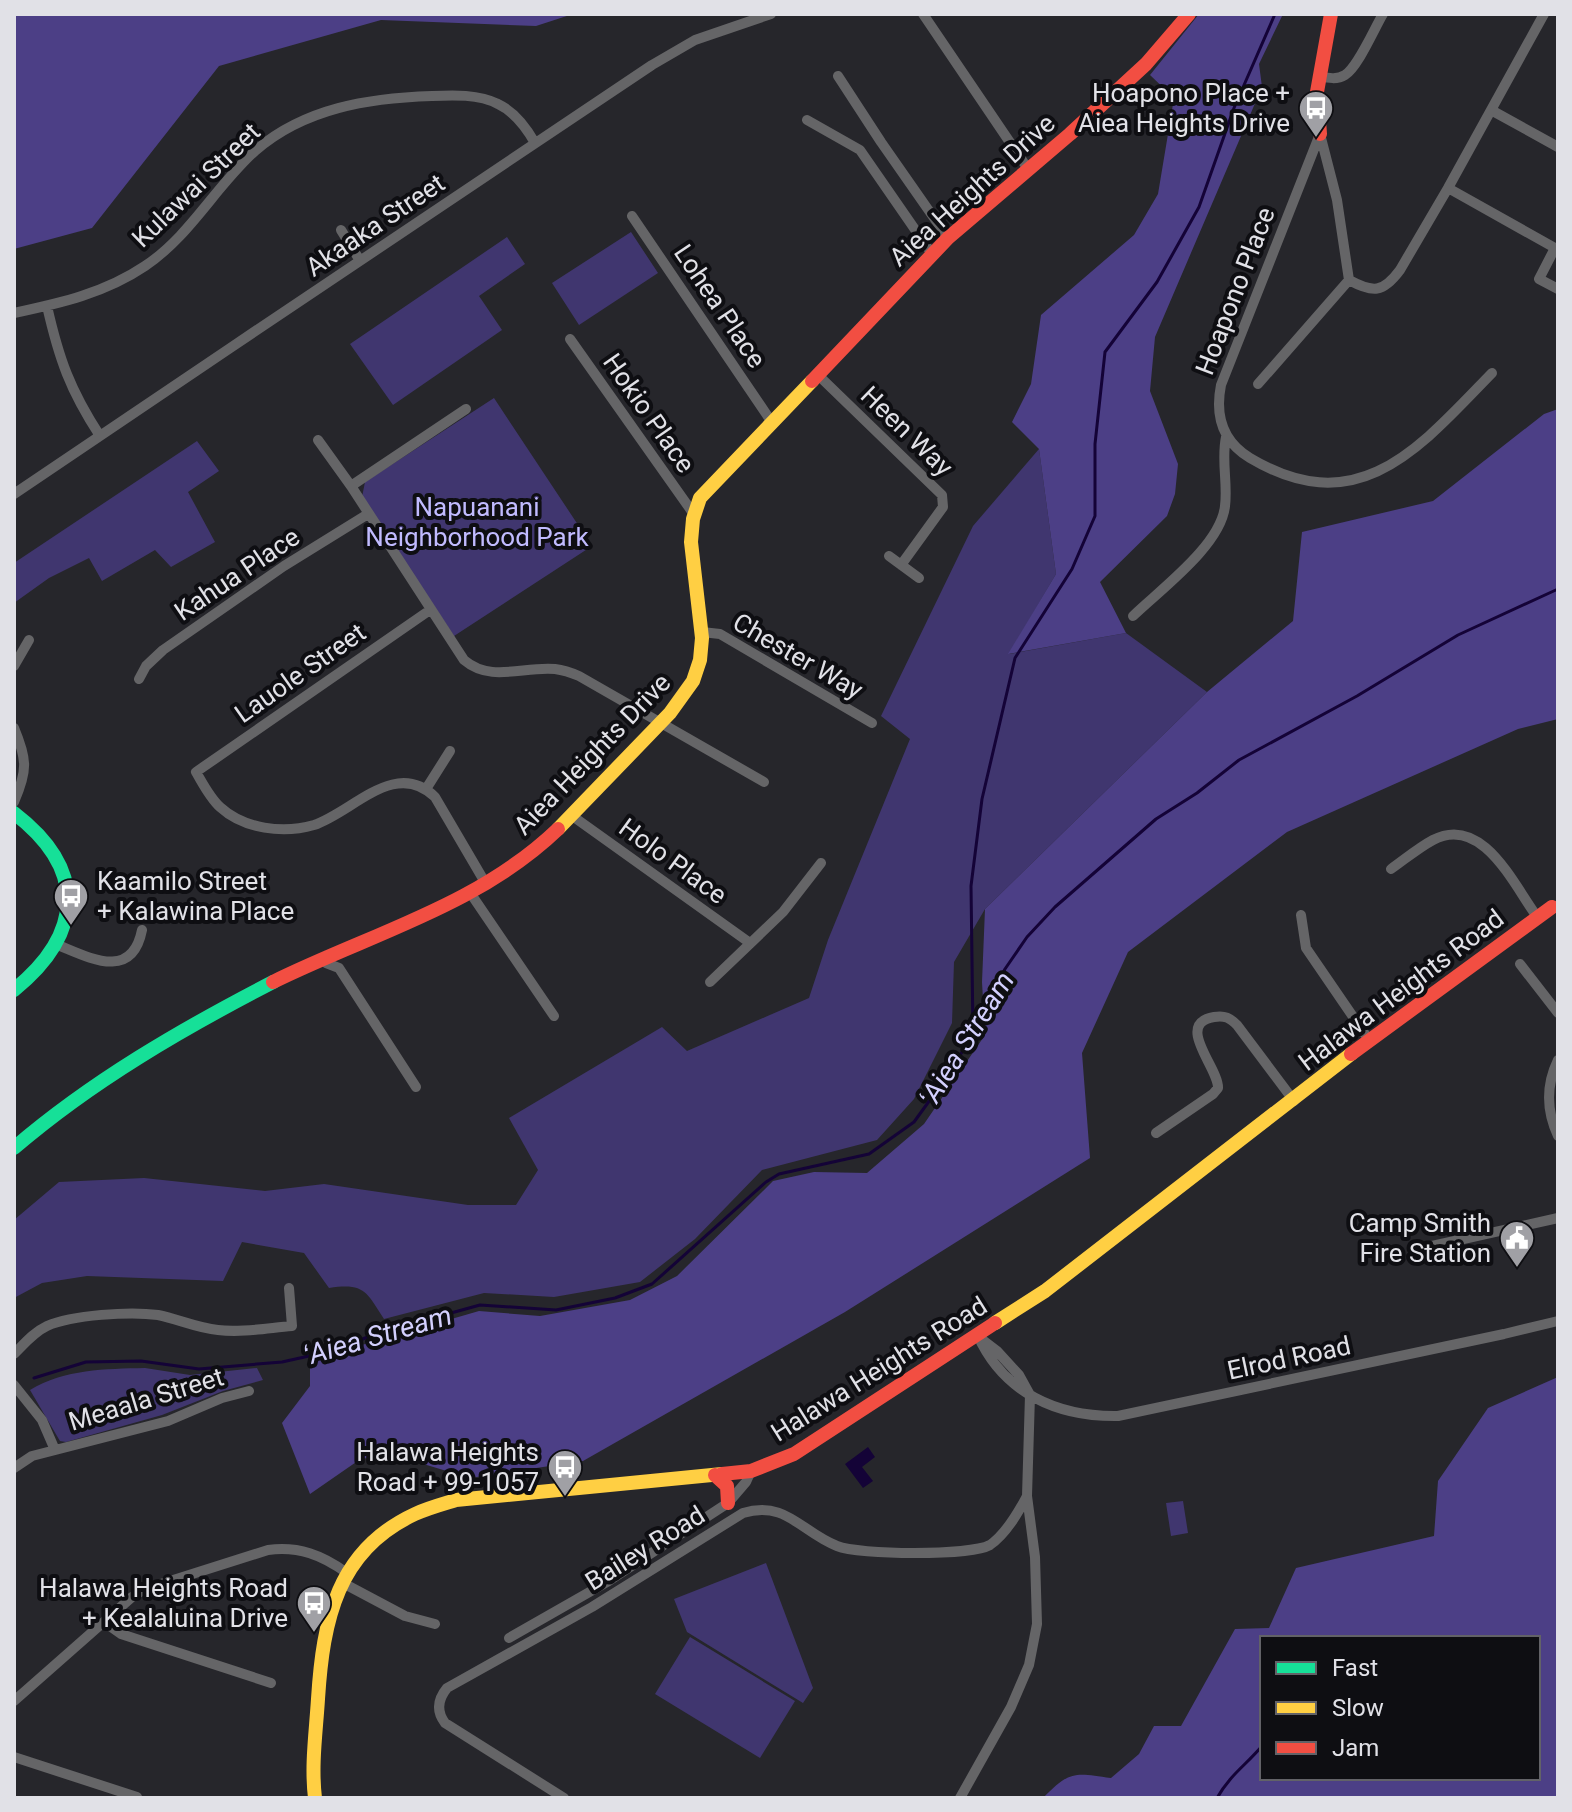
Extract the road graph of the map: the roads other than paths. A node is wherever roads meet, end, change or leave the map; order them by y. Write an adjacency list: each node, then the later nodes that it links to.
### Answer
1 (771, 14): 12 (street, Akaaka Street)
2 (923, 14): 14 (street)
3 (1189, 14): 14 (street, Aiea Heights Drive)
4 (1331, 14): 8 (street)
5 (1383, 14): 8 (street)
6 (1544, 14): 9 (street)
7 (838, 76): 18 (street)
8 (1320, 76): 11 (street)
9 (1491, 110): 13 (street); 15 (street)
10 (807, 120): 19 (street)
11 (1320, 134): 21 (street); 32 (street, Hoapono Place)
12 (535, 143): 20 (street, Akaaka Street); 23 (street, Kulawai Street)
13 (1558, 147)
14 (1028, 169): 18 (street, Aiea Heights Drive)
15 (1448, 188): 21 (street); 22 (street)
16 (632, 216): 30 (street, Lohea Place)
17 (341, 230): 20 (street)
18 (948, 238): 19 (street, Aiea Heights Drive)
19 (932, 254): 27 (street, Aiea Heights Drive)
20 (359, 259): 31 (street, Akaaka Street)
21 (1349, 280): 28 (street)
22 (1558, 289)
23 (47, 306): 24 (street, Kulawai Street); 31 (street)
24 (14, 313)
25 (570, 339): 36 (street, Hokio Place)
26 (1492, 373): 32 (street)
27 (817, 374): 30 (street, Aiea Heights Drive); 39 (street, Heen Way)
28 (1258, 384)
29 (466, 409): 34 (street)
30 (771, 421): 36 (street, Aiea Heights Drive)
31 (100, 436): 35 (street, Akaaka Street)
32 (1226, 437): 42 (street, Hoapono Place)
33 (318, 440): 34 (street)
34 (351, 486): 37 (street)
35 (14, 494)
36 (693, 513): 43 (street, Aiea Heights Drive)
37 (368, 514): 41 (street); 46 (street, Kahua Place)
38 (889, 556): 39 (street)
39 (901, 565): 40 (street)
40 (919, 578)
41 (430, 610): 47 (street); 52 (street, Lauole Street)
42 (1133, 616)
43 (702, 632): 47 (street, Aiea Heights Drive); 48 (street, Chester Way)
44 (29, 640): 45 (street)
45 (14, 666)
46 (139, 679)
47 (658, 723): 51 (street); 55 (street, Aiea Heights Drive)
48 (872, 723)
49 (14, 728): 53 (street)
50 (450, 751): 52 (street)
51 (764, 782)
52 (426, 789): 58 (street)
53 (14, 802)
54 (14, 813): 65 (street)
55 (571, 815): 58 (street, Aiea Heights Drive); 64 (street, Holo Place)
56 (821, 863): 64 (street)
57 (1391, 869): 62 (street)
58 (486, 884): 59 (street, Aiea Heights Drive)
59 (471, 894): 66 (street, Aiea Heights Drive); 71 (street)
60 (1556, 907): 62 (street, Halawa Heights Road)
61 (1301, 915): 72 (street)
62 (1538, 918): 72 (street, Halawa Heights Road)
63 (142, 930): 65 (street)
64 (750, 943): 68 (street)
65 (58, 945): 69 (street)
66 (323, 958): 74 (street); 78 (street, Aiea Heights Drive)
67 (1520, 964): 70 (street)
68 (710, 982)
69 (14, 990)
70 (1558, 1013)
71 (554, 1016)
72 (1369, 1040): 75 (street, Halawa Heights Road)
73 (1558, 1060): 77 (street)
74 (416, 1087)
75 (1294, 1101): 76 (street); 83 (street, Halawa Heights Road)
76 (1156, 1133)
77 (1558, 1136)
78 (14, 1148)
79 (1558, 1218): 80 (street)
80 (1432, 1246)
81 (289, 1288): 84 (street)
82 (1558, 1321): 87 (street, Elrod Road)
83 (978, 1336): 87 (street); 90 (street, Halawa Heights Road)
84 (14, 1354)
85 (14, 1385): 88 (street)
86 (249, 1391): 88 (street, Meaala Street)
87 (1030, 1395): 92 (street)
88 (55, 1450): 89 (street, Meaala Street)
89 (14, 1468)
90 (751, 1471): 91 (street, Halawa Heights Road); 93 (street)
91 (715, 1475): 93 (street); 94 (street, Halawa Heights Road)
92 (1027, 1496): 103 (street, Bailey Road); 104 (street)
93 (728, 1503): 97 (street)
94 (344, 1578): 95 (street); 96 (street); 102 (street, Halawa Heights Road)
95 (104, 1622): 98 (street); 99 (street)
96 (435, 1624)
97 (509, 1638)
98 (271, 1683)
99 (14, 1701)
100 (14, 1757): 101 (street)
101 (137, 1797)
102 (315, 1798)
103 (564, 1798)
104 (960, 1798)

